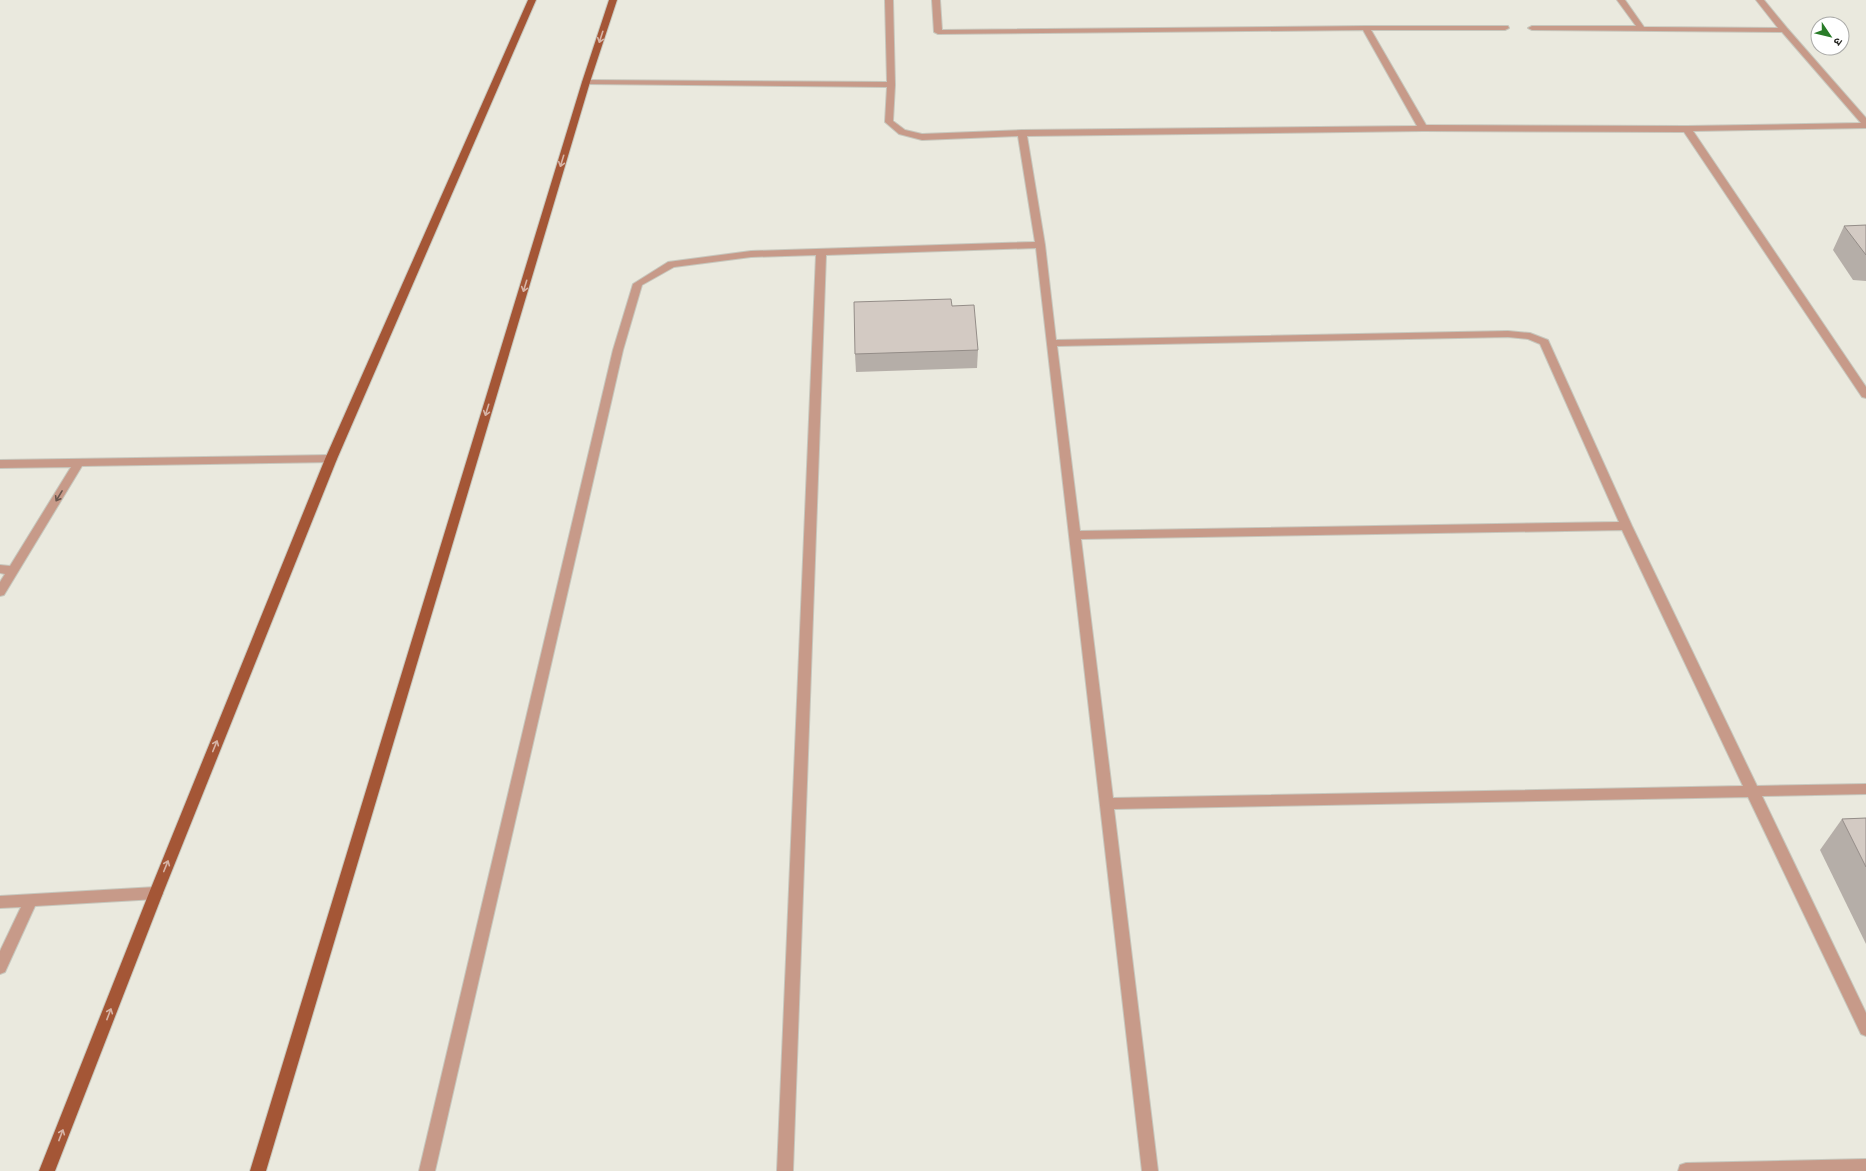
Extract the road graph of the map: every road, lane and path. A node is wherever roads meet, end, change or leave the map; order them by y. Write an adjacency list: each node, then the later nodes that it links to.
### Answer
1 (532, 0): 22 (main road)
2 (613, 0): 12 (main road, one-way to 12)
3 (889, 0): 13 (street)
4 (936, 0): 7 (street)
5 (1621, 0): 10 (street)
6 (1760, 0): 11 (street)
7 (1366, 28): 8 (street); 15 (street)
8 (1504, 28)
9 (1532, 28): 10 (street)
10 (1642, 29): 11 (street)
11 (1784, 30): 14 (street)
12 (586, 82): 13 (street); 40 (main road, one-way to 40)
13 (891, 85): 17 (street)
14 (1866, 124): 16 (street)
15 (1423, 128): 16 (street); 17 (street)
16 (1687, 129): 21 (street)
17 (1022, 133): 18 (street)
18 (1040, 244): 19 (street); 20 (street)
19 (821, 252): 41 (street); 42 (street)
20 (1051, 343): 25 (street); 26 (street)
21 (1866, 395)
22 (331, 459): 23 (street); 33 (main road, one-way to 22)
23 (80, 463): 24 (street); 28 (street, one-way to 28)
24 (0, 464)
25 (1626, 526): 26 (street); 31 (street)
26 (1074, 535): 32 (street)
27 (0, 569): 28 (street)
28 (14, 570): 29 (street)
29 (0, 592)
30 (1866, 789): 31 (street)
31 (1752, 791): 32 (street); 37 (street)
32 (1106, 804): 43 (street)
33 (156, 893): 34 (street); 39 (main road, one-way to 33)
34 (31, 900): 35 (street); 36 (street)
35 (0, 902)
36 (0, 967)
37 (1866, 1029)
38 (1866, 1167): 44 (street)
39 (47, 1171)
40 (258, 1171)
41 (427, 1171)
42 (785, 1171)
43 (1150, 1171)
44 (1686, 1171)

